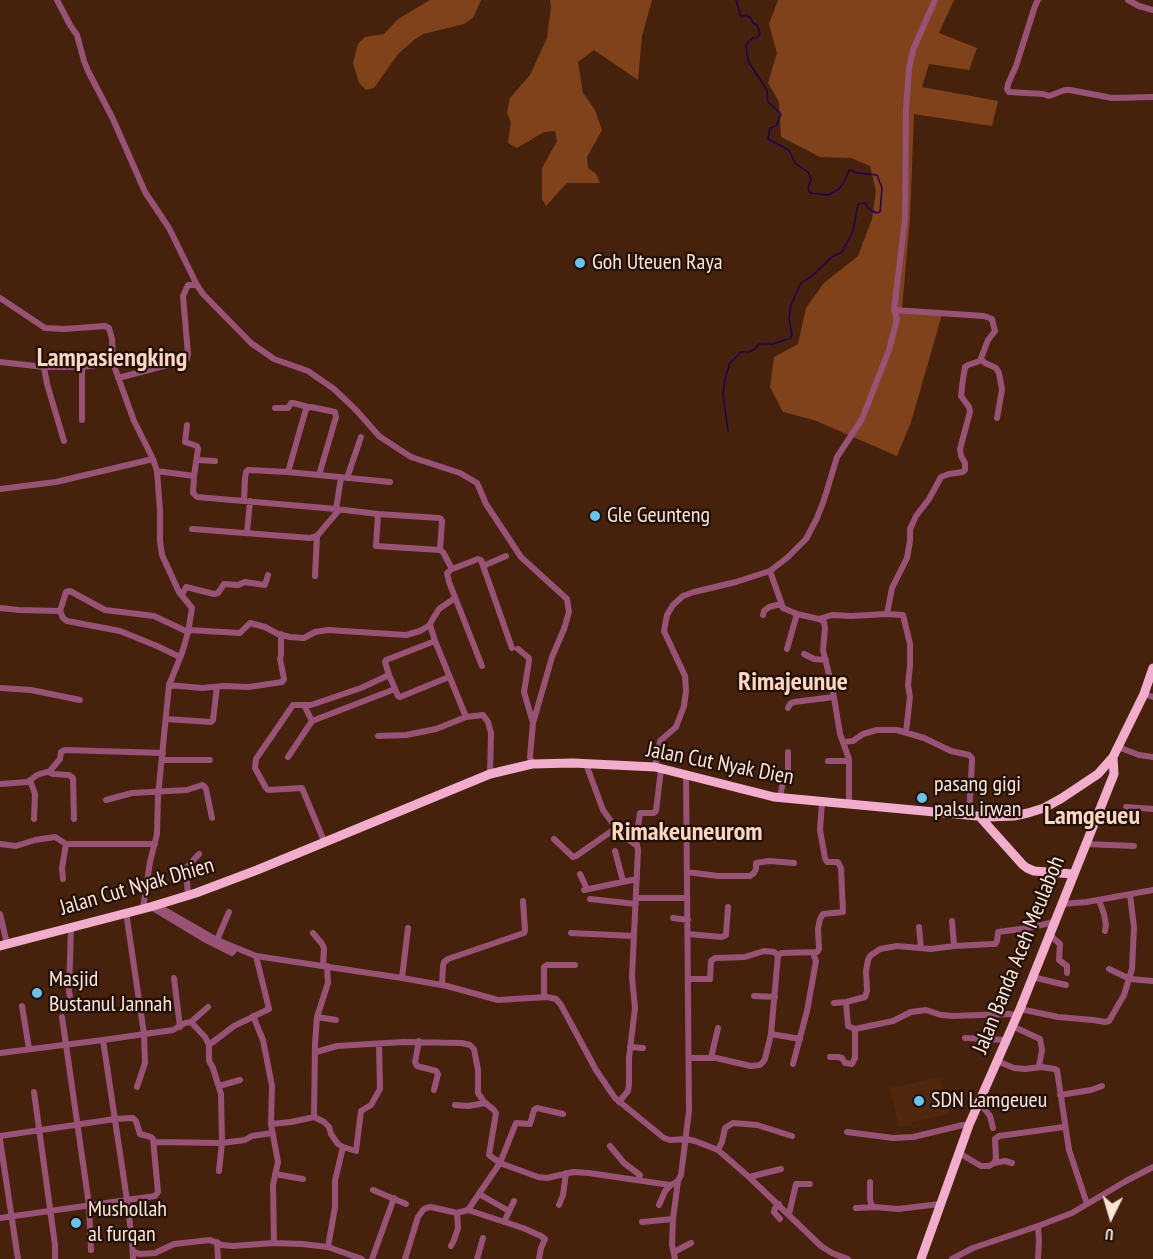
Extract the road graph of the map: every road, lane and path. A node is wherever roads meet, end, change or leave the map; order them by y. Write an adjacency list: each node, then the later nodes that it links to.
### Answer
1 (57, 0): 7 (street)
2 (935, 0): 9 (street)
3 (1038, 0): 6 (street)
4 (1128, 0): 5 (street)
5 (1153, 10)
6 (1153, 97)
7 (197, 285): 15 (street); 83 (street)
8 (0, 298): 12 (street)
9 (894, 310): 10 (street); 43 (street)
10 (981, 359): 18 (street); 52 (street)
11 (0, 362): 13 (street)
12 (113, 363): 14 (street); 15 (street)
13 (44, 367): 14 (street); 22 (street)
14 (82, 368): 19 (street)
15 (118, 378): 23 (street)
16 (308, 407): 17 (street); 27 (street); 28 (street)
17 (275, 408)
18 (997, 418)
19 (82, 420)
20 (188, 425): 24 (street)
21 (361, 437): 30 (street)
22 (64, 441)
23 (153, 459): 26 (street); 32 (street)
24 (196, 460): 25 (street); 29 (street)
25 (215, 461)
26 (157, 471): 29 (street); 46 (street)
27 (288, 472): 28 (street); 33 (street)
28 (319, 475): 30 (street)
29 (194, 477): 33 (street)
30 (344, 478): 31 (street); 34 (street)
31 (390, 482)
32 (0, 489)
33 (247, 501): 34 (street); 37 (street)
34 (338, 509): 35 (street); 38 (street)
35 (378, 514): 39 (street); 39 (street)
36 (192, 529): 37 (street)
37 (247, 532): 38 (street)
38 (317, 536): 45 (street)
39 (440, 550): 42 (street)
40 (506, 556): 41 (street)
41 (483, 566): 42 (street); 83 (street)
42 (452, 569): 47 (street)
43 (770, 570): 48 (street); 98 (street)
44 (268, 575): 46 (street)
45 (315, 576)
46 (182, 595): 56 (street)
47 (455, 598): 55 (street); 63 (street)
48 (781, 604): 51 (street); 53 (street)
49 (0, 608): 50 (street)
50 (60, 611): 56 (street); 61 (street)
51 (797, 614): 54 (street); 59 (street)
52 (887, 614): 54 (street); 84 (street)
53 (763, 615)
54 (819, 619): 62 (street)
55 (430, 625): 57 (street); 58 (street)
56 (188, 631): 57 (street); 61 (street)
57 (281, 634): 68 (street)
58 (435, 642): 65 (street); 66 (street)
59 (787, 649)
60 (804, 654): 62 (street)
61 (180, 657): 67 (street)
62 (826, 660): 74 (street)
63 (482, 666)
64 (1153, 668): 72 (highway, Jalan Banda Aceh Meulaboh)
65 (389, 675): 70 (street); 71 (street)
66 (449, 677): 71 (street); 80 (street)
67 (169, 685): 68 (street); 81 (street)
68 (217, 687): 81 (street)
69 (0, 688): 75 (street)
70 (361, 688): 73 (street); 76 (street)
71 (395, 689): 76 (street)
72 (1148, 696): 87 (highway, Jalan Banda Aceh Meulaboh)
73 (334, 697): 77 (street); 79 (street)
74 (834, 697): 78 (street); 86 (street)
75 (80, 700)
76 (365, 700): 79 (street)
77 (304, 705): 82 (street); 118 (street)
78 (788, 708)
79 (338, 710): 82 (street)
80 (466, 717): 85 (street); 100 (street)
81 (166, 719): 89 (street)
82 (312, 721): 90 (street)
83 (533, 723): 96 (street)
84 (906, 732): 86 (street); 111 (street)
85 (378, 736)
86 (844, 742): 95 (street)
87 (1118, 747): 91 (highway, Jalan Banda Aceh Meulaboh); 92 (street)
88 (788, 752): 105 (street)
89 (162, 756): 93 (street); 99 (street); 104 (street)
90 (288, 757)
91 (1113, 757): 113 (highway, Jalan Cut Nyak Dien); 119 (highway, Jalan Banda Aceh Meulaboh)
92 (1153, 757)
93 (210, 760)
94 (828, 761): 95 (street)
95 (849, 761): 108 (street)
96 (532, 764): 97 (highway, Jalan Cut Nyak Dien); 100 (highway, Jalan Cut Nyak Dien)
97 (586, 764): 98 (highway, Jalan Cut Nyak Dien); 116 (street)
98 (658, 768): 101 (highway, Jalan Cut Nyak Dien); 123 (street)
99 (48, 772): 102 (street); 115 (street)
100 (490, 774): 118 (highway, Jalan Cut Nyak Dien)
101 (686, 775): 105 (highway, Jalan Cut Nyak Dien); 129 (street)
102 (30, 780): 103 (street); 114 (street)
103 (0, 784)
104 (158, 791): 106 (street); 112 (street); 122 (street)
105 (780, 797): 107 (highway, Jalan Cut Nyak Dien)
106 (106, 800)
107 (822, 802): 108 (highway, Jalan Cut Nyak Dien); 168 (street)
108 (849, 805): 111 (highway, Jalan Cut Nyak Dien)
109 (1126, 807): 110 (street)
110 (1153, 809)
111 (969, 816): 113 (highway, Jalan Cut Nyak Dien)
112 (212, 818)
113 (980, 818): 131 (highway)
114 (34, 819)
115 (74, 819)
116 (616, 828): 117 (street); 123 (street)
117 (554, 839)
118 (324, 841): 127 (highway, Jalan Cut Nyak Dien)
119 (1086, 843): 124 (street); 131 (highway, Jalan Banda Aceh Meulaboh)
120 (0, 844): 121 (street)
121 (66, 844): 122 (street); 132 (street)
122 (155, 844): 144 (street)
123 (636, 845): 133 (street)
124 (1134, 846)
125 (615, 851): 134 (street)
126 (198, 854): 136 (street)
127 (282, 859): 136 (highway, Jalan Cut Nyak Dhien)
128 (794, 863): 129 (street)
129 (687, 872): 138 (street)
130 (580, 874): 134 (street)
131 (1073, 874): 143 (highway, Jalan Banda Aceh Meulaboh)
132 (63, 879)
133 (637, 879): 134 (street); 142 (street)
134 (623, 881)
135 (1153, 890): 137 (street)
136 (188, 895): 144 (highway, Jalan Cut Nyak Dhien)
137 (1130, 895): 140 (street); 179 (street)
138 (687, 898): 142 (street); 150 (street)
139 (590, 899): 142 (street)
140 (1100, 900): 143 (street); 156 (street)
141 (523, 901): 181 (street)
142 (636, 901): 161 (street)
143 (1061, 904): 152 (highway, Jalan Banda Aceh Meulaboh)
144 (150, 906): 146 (highway, Jalan Cut Nyak Dhien); 162 (street)
145 (728, 907): 159 (street)
146 (126, 912): 153 (highway, Jalan Cut Nyak Dhien); 201 (street)
147 (228, 912): 163 (street)
148 (0, 914): 164 (street)
149 (673, 918): 150 (street)
150 (688, 920): 159 (street)
151 (952, 921): 165 (street)
152 (1054, 922): 160 (highway, Jalan Banda Aceh Meulaboh); 165 (street)
153 (71, 927): 164 (highway, Jalan Cut Nyak Dhien); 190 (street)
154 (919, 927): 166 (street)
155 (408, 928): 177 (street)
156 (1105, 931)
157 (313, 933): 171 (street)
158 (571, 933): 161 (street)
159 (688, 934): 178 (street)
160 (1050, 935): 174 (street); 175 (highway, Jalan Banda Aceh Meulaboh)
161 (634, 936): 211 (street)
162 (205, 937): 163 (street); 167 (street)
163 (217, 940): 167 (street)
164 (3, 945)
165 (954, 946): 166 (street)
166 (921, 948): 187 (street)
167 (234, 950): 169 (street)
168 (813, 953): 170 (street); 204 (street)
169 (256, 956): 171 (street); 192 (street)
170 (778, 956): 178 (street); 185 (street)
171 (325, 965): 177 (street); 194 (street)
172 (575, 965): 184 (street)
173 (1109, 969): 179 (street)
174 (1067, 973)
175 (1032, 977): 182 (street); 191 (highway, Jalan Banda Aceh Meulaboh)
176 (174, 978): 198 (street)
177 (402, 978): 181 (street)
178 (687, 979): 217 (street)
179 (1130, 980): 180 (street); 191 (street)
180 (1153, 981)
181 (442, 985): 184 (street)
182 (1066, 985)
183 (754, 996): 185 (street)
184 (544, 997): 229 (street)
185 (775, 997): 202 (street)
186 (834, 1002): 187 (street)
187 (846, 1002): 200 (street)
188 (22, 1006): 213 (street)
189 (208, 1007): 196 (street)
190 (76, 1008)
191 (1018, 1012): 197 (highway, Jalan Banda Aceh Meulaboh); 200 (street)
192 (253, 1016): 210 (street); 236 (street)
193 (62, 1017): 209 (street)
194 (317, 1017): 195 (street); 214 (street)
195 (336, 1020)
196 (191, 1022): 198 (street); 210 (street)
197 (1012, 1026): 206 (highway, Jalan Banda Aceh Meulaboh); 221 (street)
198 (180, 1027): 201 (street)
199 (718, 1028): 218 (street)
200 (855, 1029): 216 (street)
201 (144, 1034): 205 (street); 225 (street)
202 (771, 1034): 204 (street); 218 (street)
203 (965, 1038): 206 (street)
204 (800, 1039): 220 (street)
205 (103, 1040): 209 (street); 235 (street)
206 (1006, 1040): 219 (highway, Jalan Banda Aceh Meulaboh)
207 (419, 1041): 208 (street); 226 (street); 231 (street)
208 (379, 1044): 214 (street); 250 (street)
209 (65, 1045): 213 (street); 237 (street)
210 (209, 1045): 223 (street)
211 (630, 1047): 212 (street); 229 (street)
212 (643, 1048)
213 (29, 1049): 215 (street)
214 (316, 1052): 234 (street)
215 (0, 1053)
216 (830, 1057)
217 (689, 1058): 218 (street); 247 (street)
218 (711, 1058)
219 (997, 1061): 221 (street); 230 (highway, Jalan Banda Aceh Meulaboh)
220 (794, 1064)
221 (1041, 1067): 228 (street)
222 (240, 1080): 223 (street)
223 (219, 1086): 248 (street)
224 (1102, 1086): 228 (street)
225 (137, 1087)
226 (434, 1090)
227 (34, 1092): 241 (street)
228 (1060, 1095): 240 (street)
229 (619, 1102): 247 (street)
230 (979, 1102): 238 (highway, Jalan Banda Aceh Meulaboh); 239 (street)
231 (486, 1103): 232 (street); 253 (street)
232 (455, 1105)
233 (563, 1114): 253 (street)
234 (314, 1117): 236 (street); 250 (street)
235 (115, 1119): 237 (street); 246 (street); 271 (street)
236 (271, 1124): 243 (street)
237 (77, 1125): 241 (street); 276 (street)
238 (969, 1125): 242 (street); 252 (highway, Jalan Banda Aceh Meulaboh)
239 (993, 1128)
240 (1064, 1128): 254 (street); 275 (street)
241 (39, 1130): 245 (street); 282 (street)
242 (847, 1132)
243 (272, 1133): 248 (street); 260 (street)
244 (792, 1136): 251 (street)
245 (0, 1138): 287 (street)
246 (154, 1142): 248 (street); 271 (street)
247 (686, 1142): 251 (street); 264 (street)
248 (222, 1143): 258 (street)
249 (610, 1146): 263 (street)
250 (343, 1147): 299 (street)
251 (718, 1150): 261 (street)
252 (959, 1153): 254 (street); 274 (highway, Jalan Banda Aceh Meulaboh)
253 (500, 1163): 259 (street); 269 (street)
254 (994, 1163): 255 (street)
255 (1012, 1163)
256 (1153, 1167): 275 (street)
257 (781, 1169): 261 (street)
258 (219, 1171)
259 (566, 1173): 263 (street); 277 (street)
260 (275, 1174): 262 (street); 296 (street)
261 (749, 1177): 279 (street)
262 (303, 1179)
263 (638, 1180): 267 (street)
264 (678, 1181): 267 (street); 289 (street)
265 (870, 1182): 280 (street)
266 (810, 1184): 286 (street)
267 (671, 1185): 278 (street)
268 (373, 1190): 270 (street)
269 (479, 1194): 283 (street); 284 (street)
270 (394, 1198): 273 (street); 309 (street)
271 (127, 1200): 276 (street); 302 (street)
272 (514, 1201): 284 (street)
273 (406, 1204)
274 (940, 1204): 280 (street); 313 (highway, Jalan Banda Aceh Meulaboh)
275 (1088, 1204): 293 (street)
276 (89, 1205): 282 (street); 300 (street)
277 (559, 1205)
278 (659, 1205)
279 (778, 1206): 286 (street); 290 (street)
280 (872, 1207): 281 (street)
281 (856, 1208)
282 (50, 1210): 287 (street); 306 (street)
283 (468, 1210): 285 (street); 291 (street)
284 (509, 1211): 291 (street)
285 (457, 1212): 298 (street); 310 (street)
286 (789, 1214): 312 (street)
287 (12, 1216): 288 (street); 305 (street)
288 (0, 1218)
289 (672, 1219): 292 (street); 301 (street)
290 (780, 1219)
291 (504, 1222): 304 (street)
292 (642, 1222)
293 (1038, 1226): 314 (street); 315 (street)
294 (483, 1238): 311 (street)
295 (217, 1242): 296 (street); 302 (street); 307 (street)
296 (274, 1243): 299 (street)
297 (691, 1243): 301 (street)
298 (451, 1246)
299 (328, 1247): 303 (street)
300 (91, 1250)
301 (674, 1255)
302 (133, 1256)
303 (353, 1257): 308 (street)
304 (541, 1258)
305 (18, 1259)
306 (55, 1259)
307 (218, 1259)
308 (362, 1259)
309 (372, 1259)
310 (405, 1259)
311 (477, 1259)
312 (848, 1259)
313 (921, 1259)
314 (952, 1259)
315 (1038, 1259)

